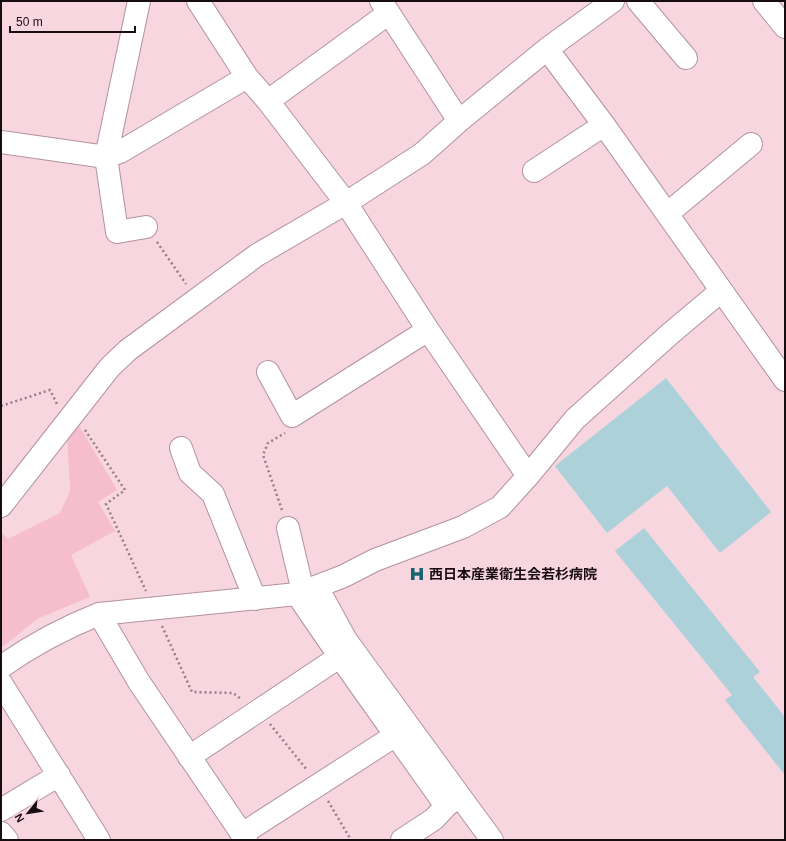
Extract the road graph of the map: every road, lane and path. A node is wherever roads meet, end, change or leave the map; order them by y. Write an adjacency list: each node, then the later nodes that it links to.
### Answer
1 (139, 1): 16 (street)
2 (198, 1): 10 (street)
3 (613, 1): 8 (street)
4 (638, 1): 9 (street)
5 (764, 1): 7 (street)
6 (385, 7): 11 (street); 12 (street)
7 (785, 27)
8 (547, 49): 12 (street); 13 (street)
9 (686, 58)
10 (247, 77): 11 (street); 16 (street)
11 (268, 101): 18 (street)
12 (459, 121): 18 (street)
13 (604, 125): 17 (street); 19 (street)
14 (1, 142): 16 (street)
15 (751, 144): 19 (street)
16 (106, 157): 20 (street)
17 (534, 171)
18 (346, 204): 22 (street); 23 (street)
19 (667, 214): 21 (street)
20 (146, 227): 22 (path)
21 (721, 291): 25 (street); 30 (street)
22 (196, 300): 28 (street)
23 (428, 330): 27 (street); 30 (street)
24 (268, 372): 27 (street)
25 (785, 380)
26 (1, 406): 28 (path)
27 (292, 416): 32 (path)
28 (70, 419): 31 (street); 35 (path)
29 (181, 448): 34 (street)
30 (528, 476): 33 (street)
31 (1, 506)
32 (288, 528): 33 (street)
33 (306, 591): 34 (street); 37 (street); 43 (street)
34 (255, 598): 35 (street)
35 (153, 608): 36 (street)
36 (99, 614): 38 (street); 41 (street)
37 (339, 657): 40 (street); 41 (street)
38 (1, 667)
39 (1, 683): 42 (street)
40 (396, 735): 43 (street); 46 (street)
41 (189, 757): 46 (street)
42 (59, 775): 44 (street); 48 (street)
43 (452, 801): 49 (street); 50 (street)
44 (1, 810)
45 (1, 833): 47 (street)
46 (244, 837)
47 (7, 840)
48 (99, 840)
49 (402, 840)
50 (492, 840)

